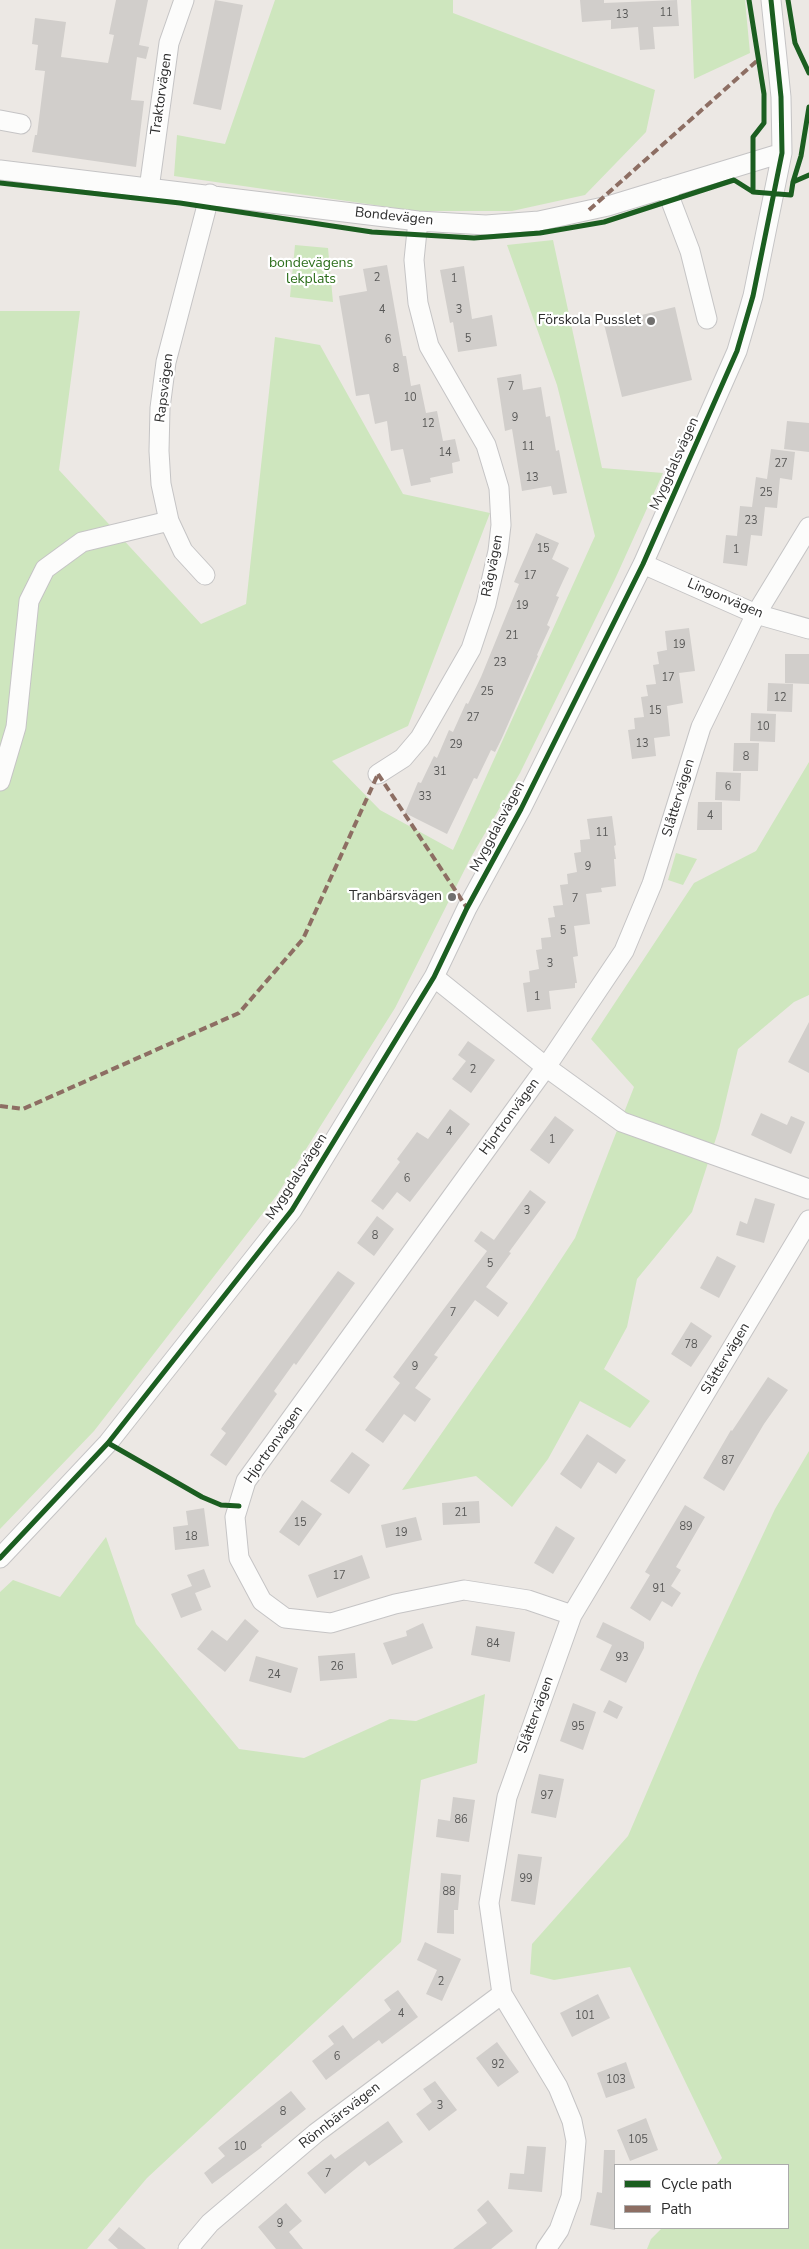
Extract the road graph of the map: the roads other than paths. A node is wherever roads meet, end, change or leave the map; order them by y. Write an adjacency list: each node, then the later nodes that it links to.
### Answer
1 (184, 0): 8 (street, Traktorvägen)
2 (777, 1): 5 (street, Myggdalsvägen)
3 (0, 120): 4 (street)
4 (21, 124)
5 (782, 153): 7 (street, Bondevägen); 14 (street, Myggdalsvägen)
6 (0, 170): 8 (street, Bondevägen)
7 (666, 188): 10 (street, Bondevägen); 11 (street)
8 (149, 189): 9 (street, Bondevägen)
9 (210, 194): 10 (street, Bondevägen); 12 (street, Rapsvägen)
10 (418, 221): 18 (street, Rågvägen)
11 (708, 319)
12 (168, 521): 15 (street, Rapsvägen); 19 (street)
13 (809, 526): 16 (street, Slåttervägen)
14 (643, 564): 16 (street, Lingonvägen); 20 (street, Myggdalsvägen)
15 (205, 575)
16 (756, 614): 17 (street, Lingonvägen); 21 (street, Slåttervägen)
17 (809, 629)
18 (378, 774)
19 (0, 781)
20 (434, 977): 21 (street); 24 (street, Myggdalsvägen)
21 (546, 1067): 22 (street); 25 (street, Hjortronvägen)
22 (809, 1189)
23 (809, 1220): 25 (street, Slåttervägen)
24 (0, 1558)
25 (572, 1615): 26 (street, Slåttervägen)
26 (502, 1994): 27 (street, Rönnbärsvägen); 28 (street, Slåttervägen)
27 (188, 2249)
28 (546, 2249)

